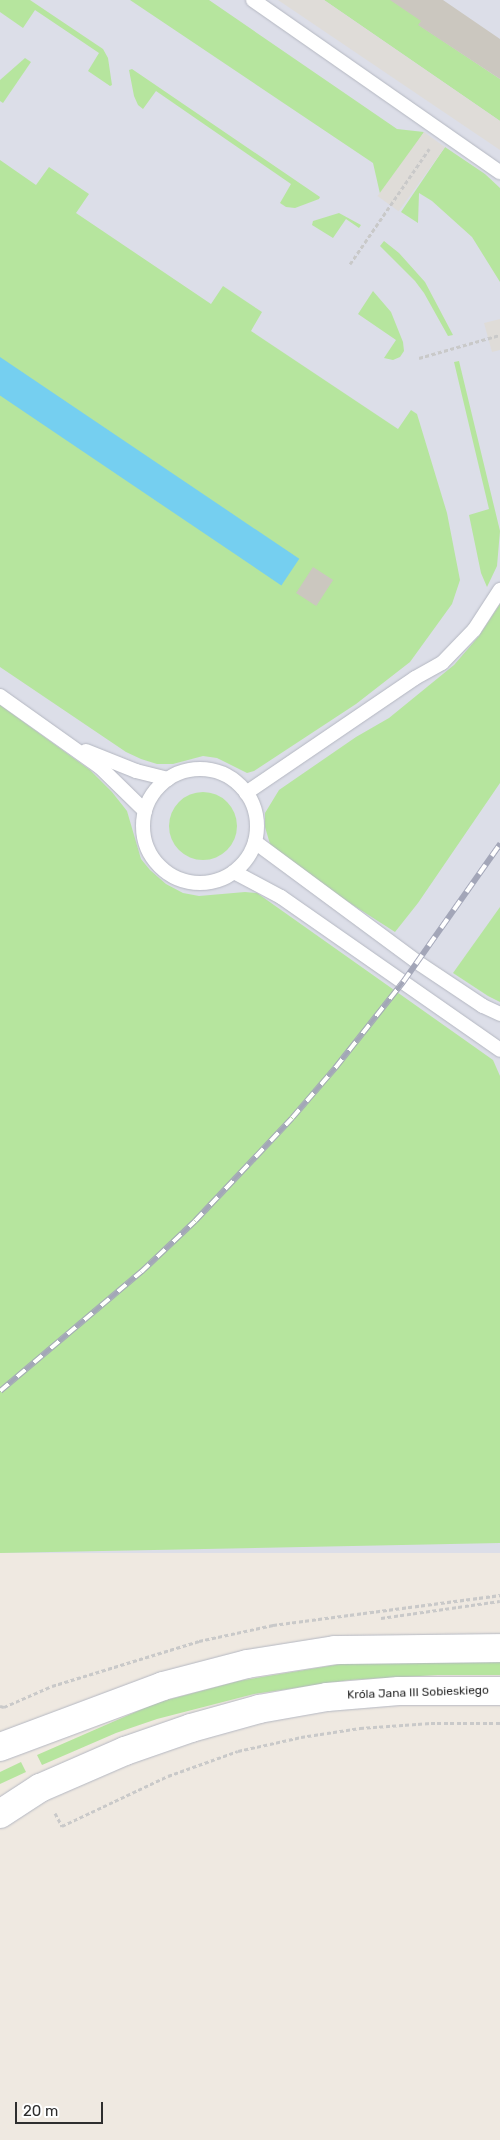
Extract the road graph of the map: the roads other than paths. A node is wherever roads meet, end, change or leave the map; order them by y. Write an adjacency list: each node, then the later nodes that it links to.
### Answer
1 (253, 0): 2 (lane)
2 (500, 172)
3 (500, 590): 7 (lane)
4 (0, 696): 5 (lane)
5 (72, 746): 6 (lane); 8 (lane)
6 (168, 780): 7 (lane); 8 (lane)
7 (246, 793): 9 (lane)
8 (145, 811): 10 (lane)
9 (255, 842): 10 (lane); 11 (lane)
10 (234, 872): 12 (lane)
11 (500, 1014)
12 (500, 1050)
13 (500, 1648): 15 (main road)
14 (500, 1691): 16 (main road, Króla Jana III Sobieskiego)
15 (10, 1743)
16 (0, 1814)

